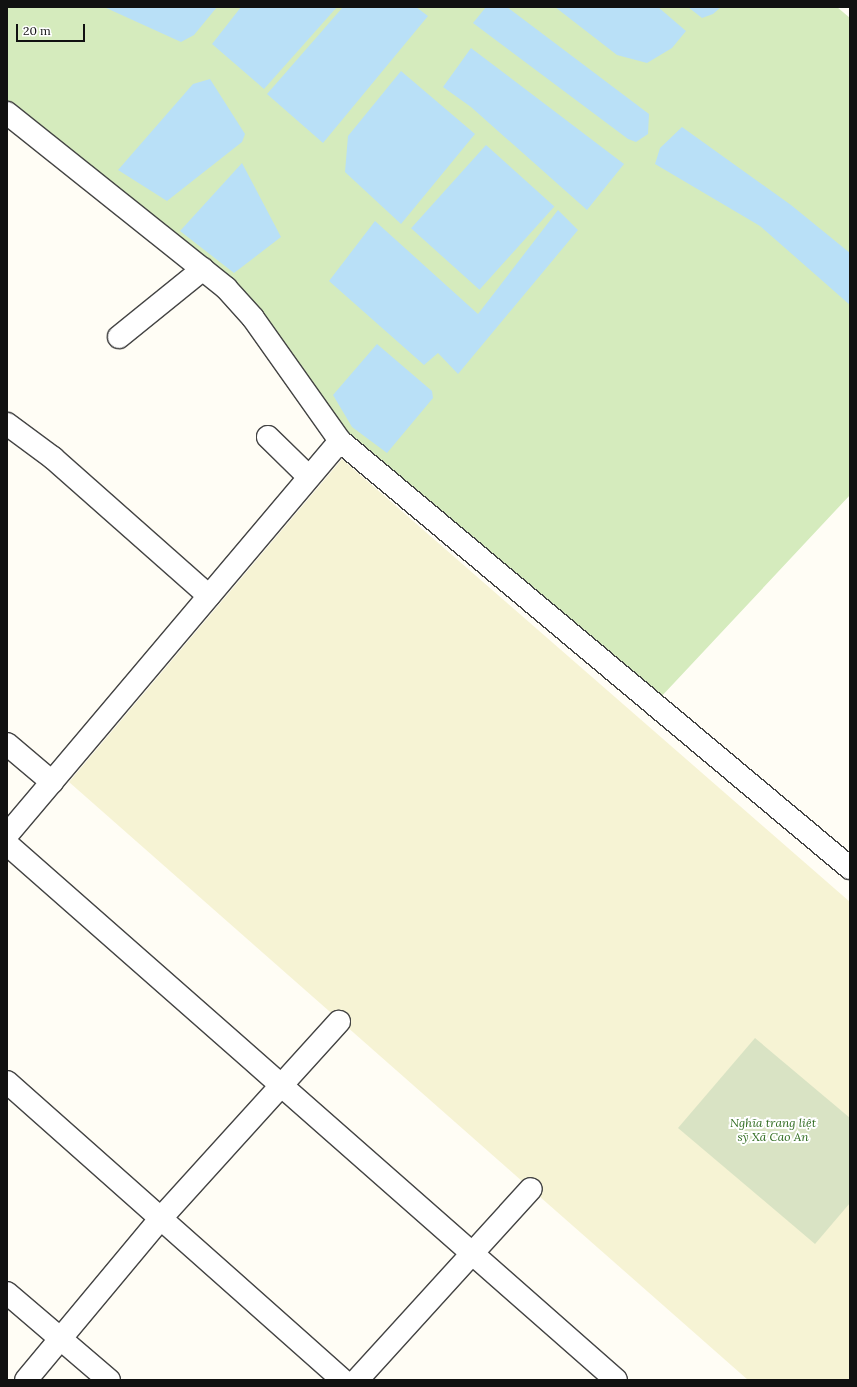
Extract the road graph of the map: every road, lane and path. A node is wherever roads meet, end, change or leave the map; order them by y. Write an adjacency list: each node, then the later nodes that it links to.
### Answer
1 (7, 112): 2 (street)
2 (204, 268): 3 (street); 6 (street)
3 (119, 337)
4 (7, 424): 8 (street)
5 (268, 437): 7 (street)
6 (340, 441): 7 (street); 13 (street)
7 (309, 477): 8 (street)
8 (210, 596): 10 (street)
9 (7, 744): 10 (street)
10 (52, 782): 11 (street)
11 (7, 836)
12 (7, 844): 16 (street)
13 (850, 868)
14 (339, 1022): 16 (street)
15 (7, 1082): 18 (street)
16 (280, 1086): 18 (street); 19 (street)
17 (531, 1189): 19 (street)
18 (161, 1218): 21 (street); 24 (street)
19 (472, 1254): 25 (street); 26 (street)
20 (7, 1293): 21 (street)
21 (59, 1337): 22 (street); 23 (street)
22 (26, 1380)
23 (109, 1380)
24 (344, 1380)
25 (357, 1380)
26 (616, 1380)

